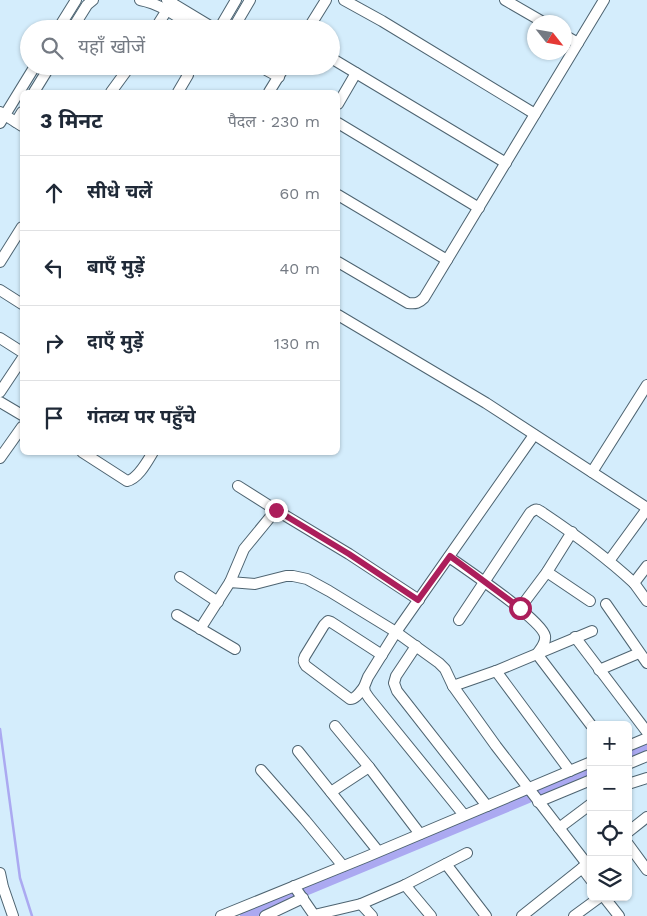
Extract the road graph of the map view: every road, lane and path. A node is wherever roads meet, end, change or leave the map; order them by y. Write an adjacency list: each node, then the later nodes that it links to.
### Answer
1 (76, 0): 12 (street)
2 (93, 0): 13 (street)
3 (140, 0): 10 (street)
4 (236, 0): 17 (street)
5 (250, 0): 18 (street)
6 (326, 0): 19 (street)
7 (344, 0): 35 (street)
8 (505, 0): 11 (street)
9 (604, 0): 21 (street)
10 (167, 5): 14 (street); 15 (street); 16 (street)
11 (531, 15)
12 (64, 20)
13 (78, 20)
14 (160, 20)
15 (185, 20)
16 (197, 20)
17 (224, 20)
18 (238, 20)
19 (314, 20)
20 (572, 40): 21 (street)
21 (578, 43): 35 (street)
22 (340, 63): 23 (street)
23 (356, 73): 34 (street); 39 (street)
24 (29, 75): 36 (street)
25 (44, 75): 30 (street)
26 (124, 75): 31 (street)
27 (188, 75): 32 (street)
28 (275, 75): 29 (street)
29 (279, 77): 33 (street)
30 (35, 90)
31 (113, 90)
32 (179, 90)
33 (271, 90)
34 (340, 101)
35 (535, 114): 39 (street)
36 (2, 117): 37 (street)
37 (19, 124)
38 (340, 124): 41 (street)
39 (506, 162): 41 (street)
40 (340, 196): 43 (street)
41 (478, 208): 43 (street)
42 (18, 244): 44 (street)
43 (447, 260): 45 (street)
44 (0, 262)
45 (340, 263)
46 (0, 290): 47 (street)
47 (20, 303)
48 (340, 316): 57 (street)
49 (0, 338): 50 (street)
50 (20, 351)
51 (20, 362): 53 (street)
52 (647, 385): 61 (street)
53 (0, 392)
54 (0, 402): 55 (street)
55 (20, 414)
56 (20, 430): 60 (street)
57 (534, 435): 61 (street); 66 (street)
58 (87, 455): 59 (street)
59 (151, 455)
60 (0, 458)
61 (592, 472): 63 (street)
62 (238, 486): 64 (street)
63 (647, 508): 67 (street)
64 (276, 510): 71 (street); 74 (street)
65 (572, 532): 67 (street); 69 (street); 72 (street)
66 (450, 556): 72 (street); 74 (street)
67 (609, 561): 73 (street)
68 (647, 566): 73 (street)
69 (547, 572): 75 (street); 79 (street)
70 (180, 577): 77 (street)
71 (230, 582): 77 (street); 84 (street)
72 (483, 582): 79 (street); 81 (street)
73 (634, 582): 76 (street)
74 (418, 600): 84 (street)
75 (590, 601)
76 (647, 601)
77 (218, 602): 82 (street)
78 (606, 604): 88 (street)
79 (520, 608): 89 (street)
80 (177, 615): 82 (street)
81 (459, 620)
82 (200, 629): 87 (street)
83 (592, 631): 85 (street)
84 (396, 632): 86 (street); 90 (street)
85 (576, 638): 89 (street); 92 (street)
86 (416, 646): 94 (street); 113 (street)
87 (234, 649)
88 (639, 652): 91 (street); 92 (street)
89 (537, 654): 93 (street); 96 (street)
90 (382, 655): 95 (street); 95 (street)
91 (647, 663)
92 (599, 670): 98 (street)
93 (496, 671): 94 (street); 107 (street)
94 (453, 686): 112 (street)
95 (364, 687): 115 (street)
96 (588, 721)
97 (335, 726): 105 (street)
98 (647, 732)
99 (647, 738): 100 (street)
100 (632, 744)
101 (298, 751): 111 (street)
102 (647, 756): 103 (street)
103 (632, 762)
104 (587, 764): 107 (street)
105 (369, 767): 111 (street); 119 (street)
106 (261, 770): 125 (street)
107 (570, 771): 112 (street)
108 (647, 778): 110 (street)
109 (587, 781): 112 (street)
110 (632, 783)
111 (331, 792): 121 (street)
112 (533, 795): 113 (street); 117 (street)
113 (487, 806): 115 (street)
114 (587, 807): 117 (street)
115 (464, 815): 119 (street)
116 (647, 818): 118 (street)
117 (558, 828): 124 (street)
118 (632, 829)
119 (420, 834): 121 (street)
120 (632, 849): 126 (street)
121 (378, 852): 125 (street)
122 (466, 853): 123 (street)
123 (446, 864): 128 (street); 141 (street)
124 (586, 864): 142 (street)
125 (342, 866): 129 (street)
126 (647, 870)
127 (0, 872): 135 (street)
128 (405, 885): 133 (street); 140 (street)
129 (294, 886): 130 (street); 136 (street)
130 (303, 898): 137 (street); 138 (street)
131 (595, 901): 134 (street)
132 (607, 901): 143 (street)
133 (361, 904): 138 (street); 139 (street)
134 (578, 915)
135 (13, 916)
136 (221, 916)
137 (265, 916)
138 (314, 916)
139 (372, 916)
140 (431, 916)
141 (486, 916)
142 (522, 916)
143 (619, 916)

